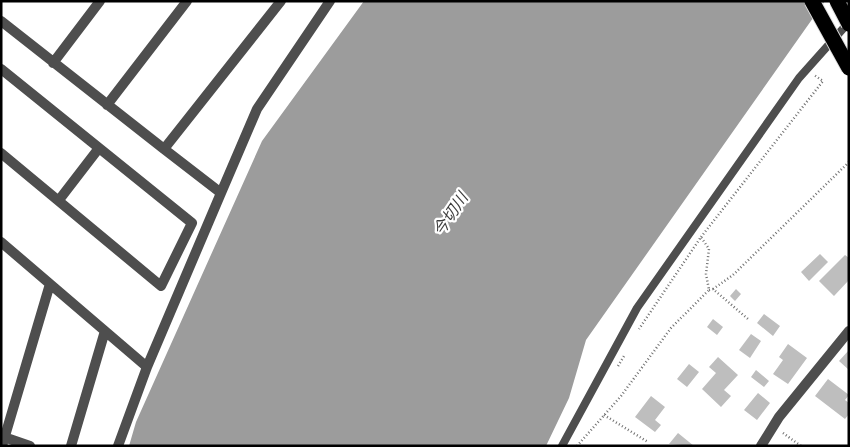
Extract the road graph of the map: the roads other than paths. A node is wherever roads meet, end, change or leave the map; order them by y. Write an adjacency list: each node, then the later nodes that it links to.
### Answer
1 (100, 1): 9 (street)
2 (187, 1): 12 (street)
3 (281, 1): 14 (street)
4 (330, 1): 16 (street)
5 (812, 1): 10 (highway, bridge)
6 (837, 1): 8 (highway, bridge)
7 (1, 20): 9 (street)
8 (849, 23): 27 (lane)
9 (53, 63): 12 (street)
10 (849, 68)
11 (1, 69): 13 (street)
12 (107, 105): 14 (street)
13 (99, 148): 17 (street); 17 (street)
14 (164, 149): 16 (street)
15 (1, 152): 17 (street)
16 (221, 193): 22 (street)
17 (58, 200)
18 (1, 242): 19 (street)
19 (50, 284): 20 (street); 23 (street)
20 (105, 331): 22 (street); 25 (street)
21 (849, 332): 28 (street)
22 (147, 367): 26 (street)
23 (2, 440): 24 (street)
24 (30, 446)
25 (71, 446)
26 (118, 446)
27 (562, 446)
28 (760, 446)

